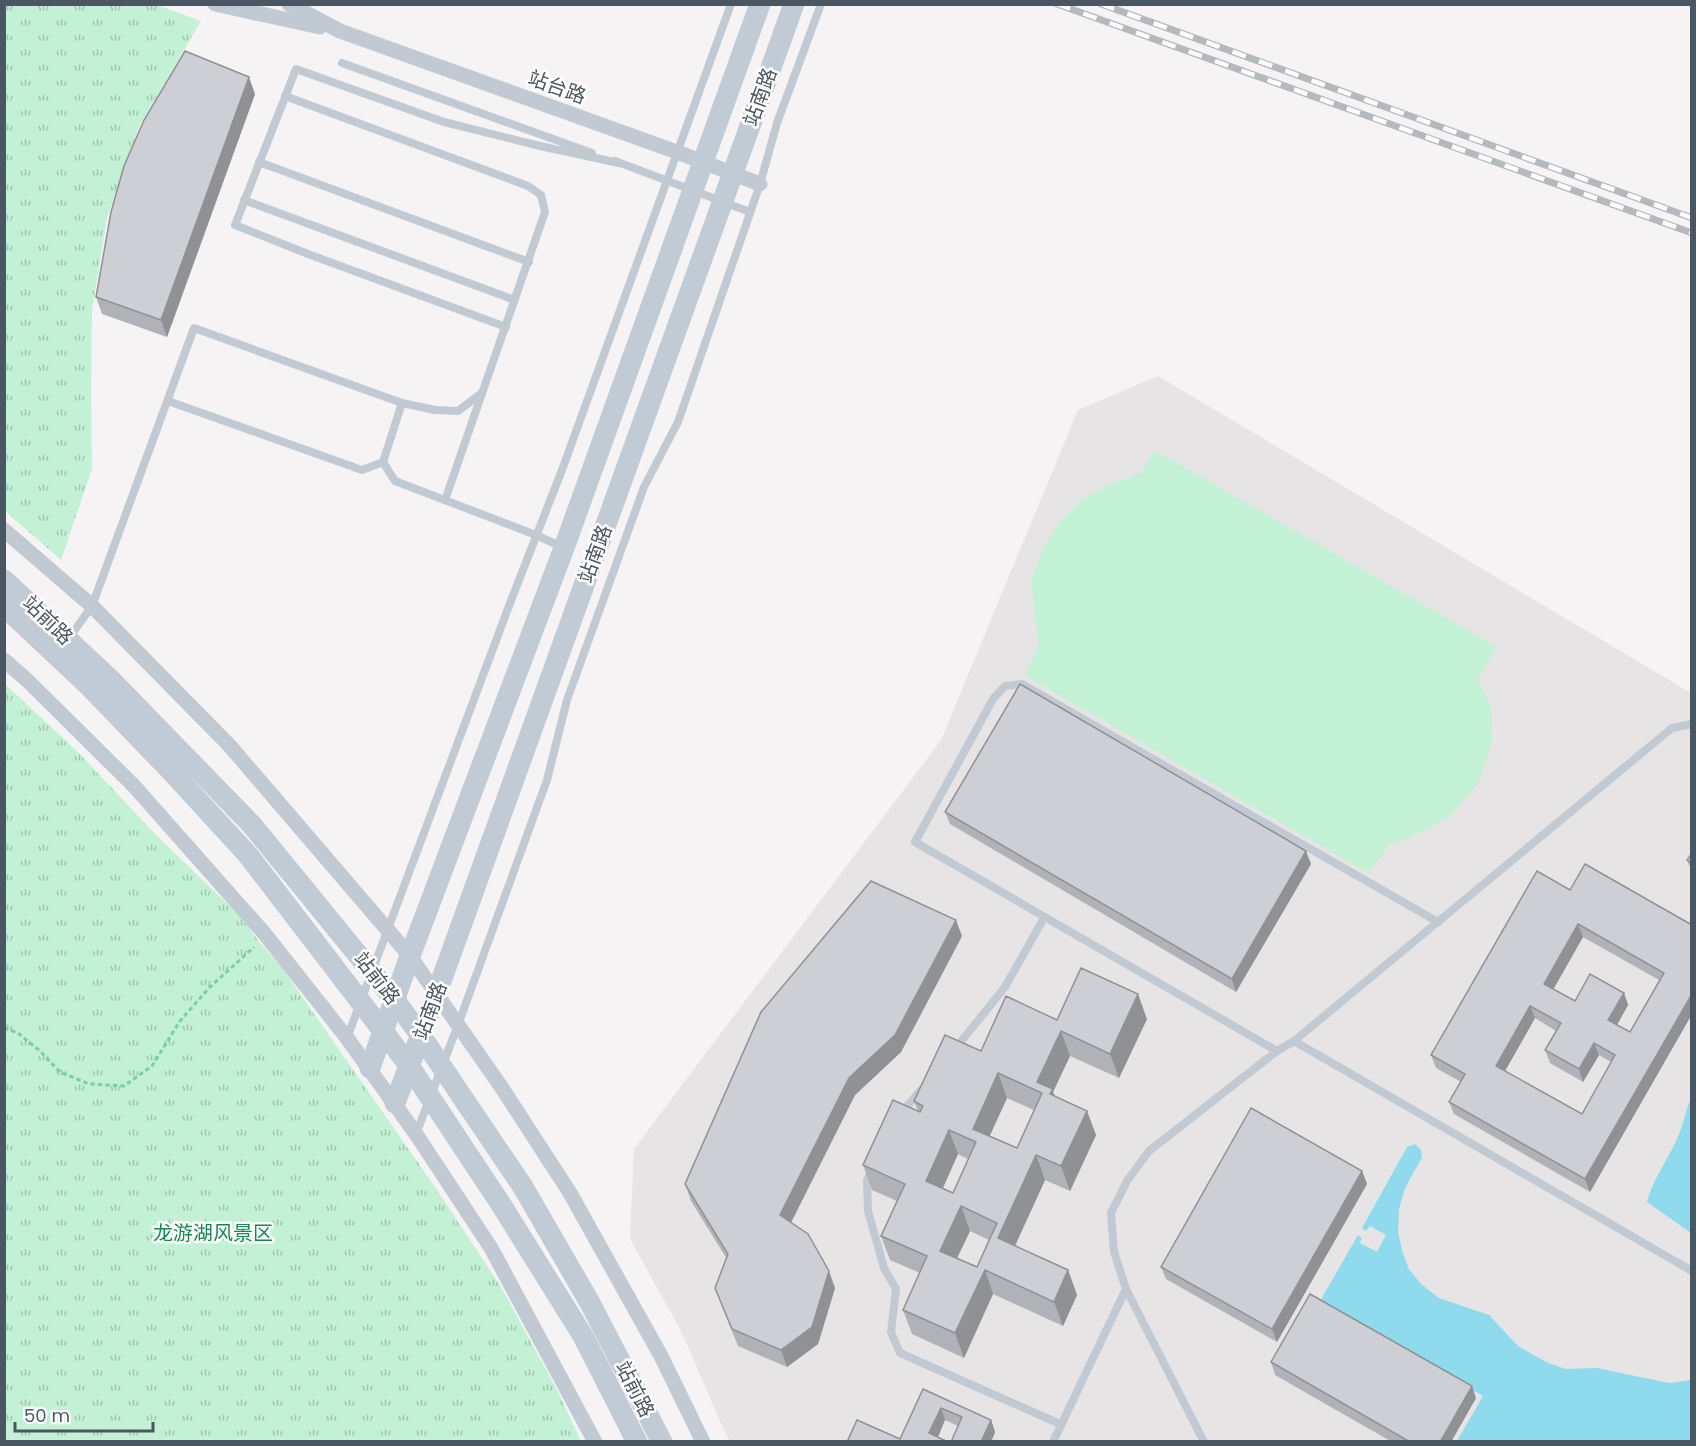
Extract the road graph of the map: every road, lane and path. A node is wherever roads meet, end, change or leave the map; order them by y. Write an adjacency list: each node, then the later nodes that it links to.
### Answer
1 (215, 4): 7 (street, 站台路)
2 (289, 4): 7 (street, 站台路)
3 (731, 4): 10 (lane)
4 (760, 4): 12 (street, 站南路)
5 (794, 4): 14 (street, 站南路)
6 (821, 4): 16 (lane)
7 (340, 31): 10 (street, 站台路)
8 (342, 63): 13 (lane)
9 (285, 96): 11 (lane); 13 (lane); 21 (lane)
10 (677, 152): 12 (street, 站台路); 15 (lane)
11 (259, 162): 18 (lane); 21 (lane)
12 (703, 162): 14 (street, 站台路); 17 (street, 站南路)
13 (619, 163): 15 (lane)
14 (732, 174): 16 (street, 站台路); 19 (street, 站南路)
15 (667, 180): 17 (lane); 30 (lane)
16 (760, 184): 20 (lane)
17 (692, 189): 19 (lane); 31 (street, 站南路)
18 (244, 201): 22 (lane); 23 (lane)
19 (722, 201): 20 (lane); 44 (street, 站南路)
20 (750, 212): 47 (lane)
21 (529, 262): 22 (lane)
22 (515, 300): 23 (lane)
23 (506, 327): 24 (lane)
24 (482, 393): 26 (lane); 28 (lane)
25 (168, 402): 26 (lane); 27 (lane); 34 (lane)
26 (402, 403): 27 (lane)
27 (382, 462): 28 (lane)
28 (446, 500): 30 (lane)
29 (4, 530): 34 (street)
30 (536, 535): 31 (lane); 40 (lane)
31 (564, 548): 42 (street, 站南路)
32 (4, 580): 35 (street, 站前路)
33 (4, 606): 46 (street, 站前路)
34 (92, 606): 35 (lane); 40 (street)
35 (68, 639): 43 (street, 站前路)
36 (4, 660): 41 (street)
37 (1692, 724): 39 (lane)
38 (1044, 918): 39 (lane); 53 (lane); 54 (lane)
39 (1438, 922): 52 (lane)
40 (387, 930): 42 (street); 43 (lane)
41 (264, 933): 48 (path); 51 (street)
42 (410, 956): 44 (street); 45 (street, 站南路)
43 (372, 971): 45 (street, 站前路); 46 (lane)
44 (436, 994): 47 (street); 50 (street, 站南路)
45 (394, 999): 49 (street, 站南路); 50 (street, 站前路)
46 (360, 1001): 49 (street, 站前路); 51 (lane)
47 (458, 1025): 55 (lane); 70 (street)
48 (4, 1028)
49 (383, 1031): 56 (street, 站前路); 57 (street, 站南路)
50 (421, 1036): 55 (street, 站前路); 56 (street, 站南路)
51 (347, 1038): 57 (street)
52 (1294, 1041): 53 (lane); 64 (lane)
53 (1277, 1051): 65 (lane)
54 (949, 1056)
55 (442, 1066): 59 (lane); 69 (street, 站前路)
56 (410, 1067): 59 (street, 站前路); 60 (street, 站南路)
57 (370, 1068): 60 (street)
58 (928, 1082): 61 (lane)
59 (430, 1097): 62 (lane); 68 (street, 站前路)
60 (395, 1103): 62 (street)
61 (898, 1116)
62 (416, 1134): 67 (street)
63 (876, 1158): 66 (lane)
64 (1692, 1271)
65 (1126, 1289): 66 (lane); 72 (lane)
66 (1060, 1424): 71 (lane)
67 (595, 1442)
68 (637, 1442)
69 (662, 1442)
70 (703, 1442)
71 (1053, 1442)
72 (1204, 1442)

